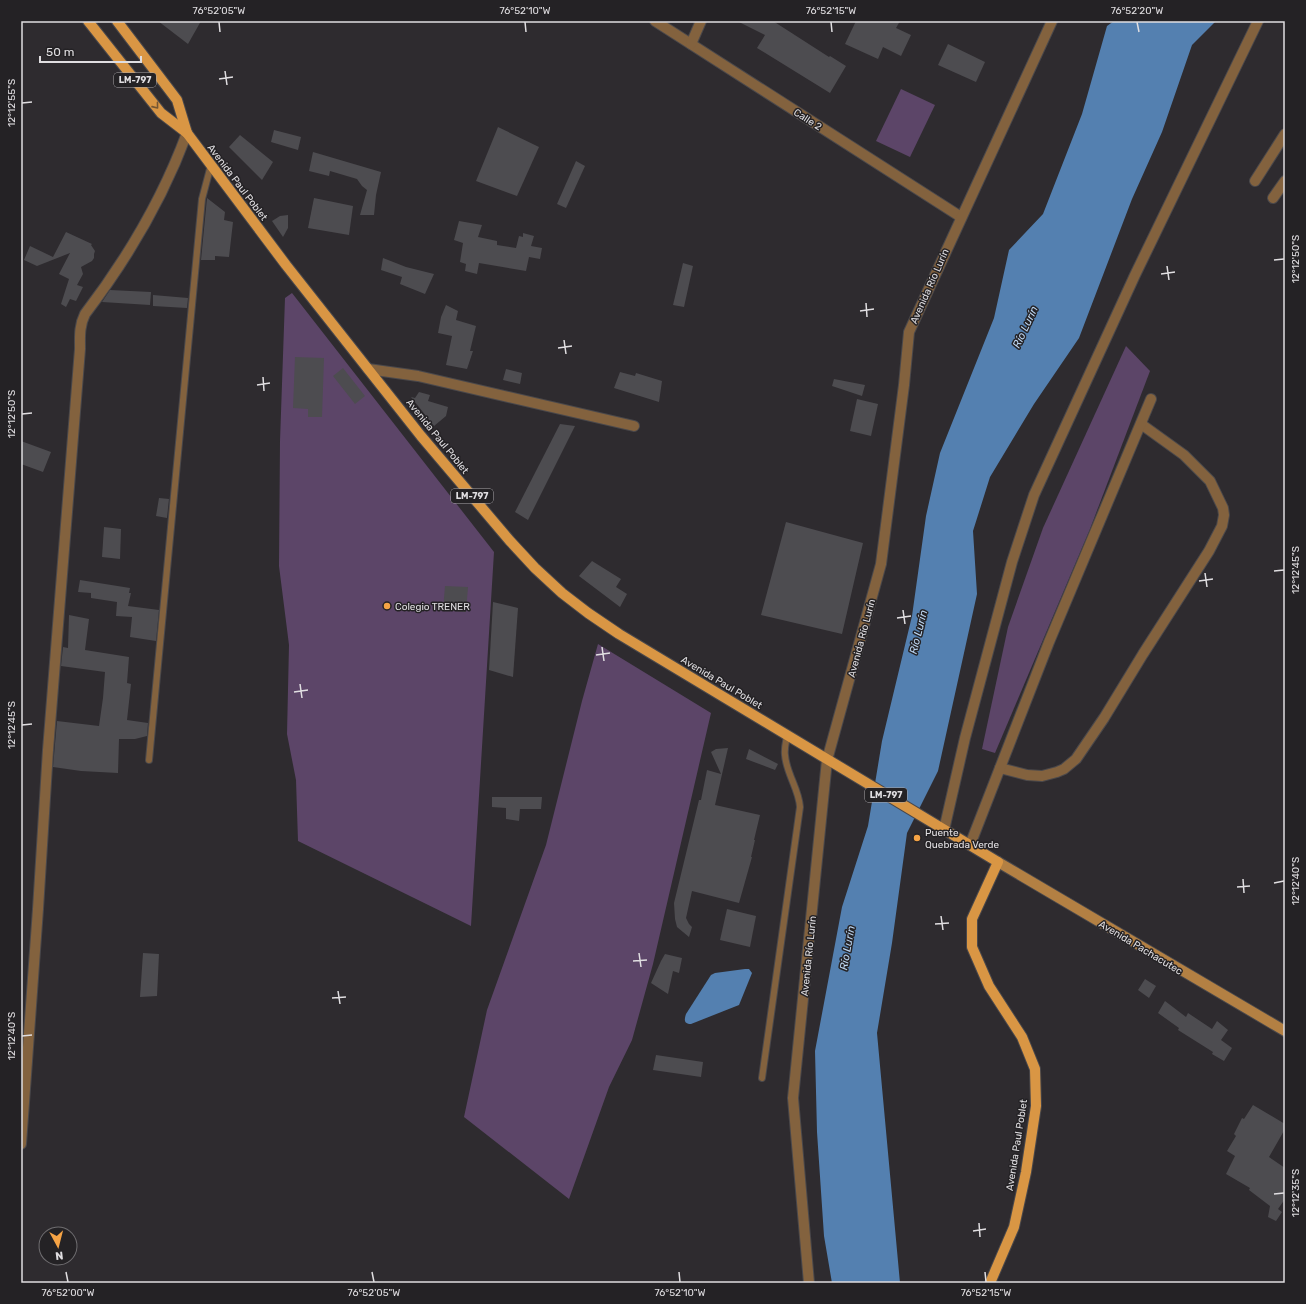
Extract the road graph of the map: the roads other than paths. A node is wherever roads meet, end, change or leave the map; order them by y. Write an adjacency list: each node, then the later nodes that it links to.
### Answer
1 (88, 21): 8 (main road, Avenida Paul Poblet / LM-797, one-way to 8)
2 (117, 21): 8 (main road, Avenida Paul Poblet / LM-797)
3 (655, 21): 7 (street, Calle 2)
4 (701, 21): 7 (street)
5 (1052, 21): 14 (street, Avenida Río Lurín)
6 (1258, 21): 23 (street)
7 (691, 44): 14 (street, Calle 2)
8 (187, 133): 10 (main road, Avenida Paul Poblet / LM-797); 28 (street)
9 (1285, 134): 11 (street)
10 (211, 165): 15 (main road, Avenida Paul Poblet / LM-797); 20 (lane)
11 (1255, 181)
12 (1285, 181): 13 (street)
13 (1273, 198)
14 (961, 217): 21 (street, Avenida Río Lurín)
15 (368, 369): 18 (street); 19 (main road, Avenida Paul Poblet / LM-797)
16 (1151, 399): 17 (street)
17 (1140, 424): 22 (street); 22 (street)
18 (634, 426)
19 (787, 736): 21 (main road, Avenida Paul Poblet / LM-797); 27 (lane)
20 (149, 760)
21 (827, 760): 23 (main road, Avenida Paul Poblet / LM-797); 29 (street, Avenida Río Lurín)
22 (1000, 768): 24 (street)
23 (944, 830): 24 (main road, Avenida Paul Poblet / LM-797)
24 (970, 845): 25 (main road, Avenida Paul Poblet / LM-797)
25 (998, 862): 26 (main road, Avenida Pachacutec / LM-797); 30 (main road, Avenida Paul Poblet)
26 (1285, 1031)
27 (762, 1078)
28 (21, 1144)
29 (809, 1283)
30 (990, 1283)

